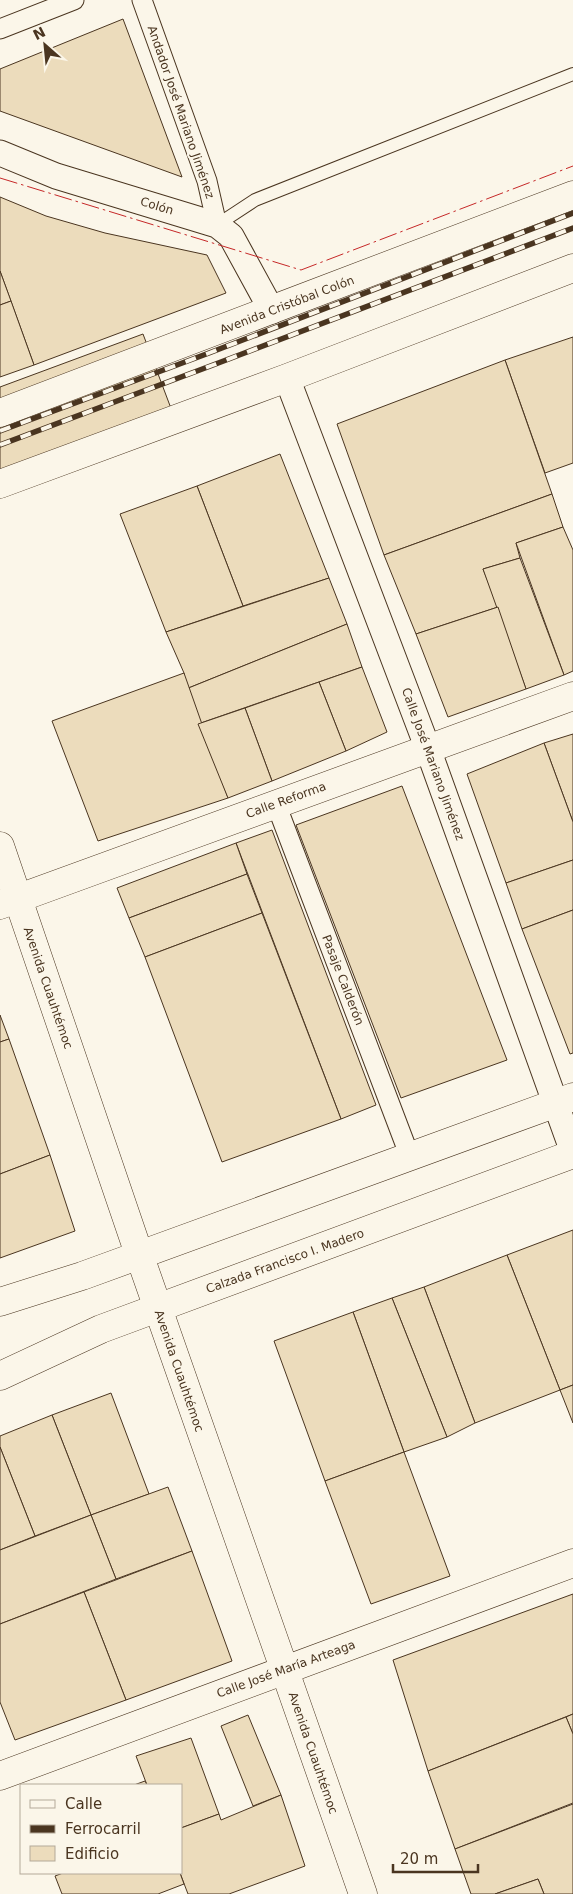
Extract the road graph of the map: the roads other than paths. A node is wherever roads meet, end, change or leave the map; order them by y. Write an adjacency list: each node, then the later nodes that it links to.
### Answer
1 (74, 0): 3 (street)
2 (142, 0): 7 (street, Andador José Mariano Jiménez)
3 (0, 29)
4 (573, 74): 7 (lane)
5 (0, 152): 7 (street, Colón)
6 (573, 195): 9 (main road, Avenida Cristóbal Colón)
7 (217, 225): 9 (street, Colón)
8 (573, 268): 10 (main road)
9 (272, 311): 11 (main road, Avenida Cristóbal Colón)
10 (287, 378): 12 (main road); 14 (street, Calle José Mariano Jiménez)
11 (0, 413)
12 (0, 484)
13 (573, 696): 14 (main road, Calle Reforma)
14 (428, 749): 15 (main road, Calle Reforma); 18 (street, Calle José Mariano Jiménez)
15 (276, 804): 17 (main road, Calle Reforma); 20 (street, Pasaje Calderón)
16 (0, 846): 17 (main road, Avenida Cuauhtémoc)
17 (8, 901): 21 (main road, Avenida Cuauhtémoc)
18 (564, 1101): 19 (street, Calle José Mariano Jiménez); 20 (main road)
19 (573, 1153): 23 (main road, Calzada Francisco I. Madero)
20 (410, 1157): 21 (main road)
21 (139, 1254): 22 (main road); 23 (main road, Avenida Cuauhtémoc)
22 (0, 1302)
23 (158, 1308): 24 (main road, Calzada Francisco I. Madero); 26 (main road, Avenida Cuauhtémoc)
24 (0, 1376)
25 (573, 1563): 26 (main road, Calle José María Arteaga)
26 (284, 1670): 27 (main road, Calle José María Arteaga); 28 (main road, Avenida Cuauhtémoc)
27 (0, 1776)
28 (363, 1894)

